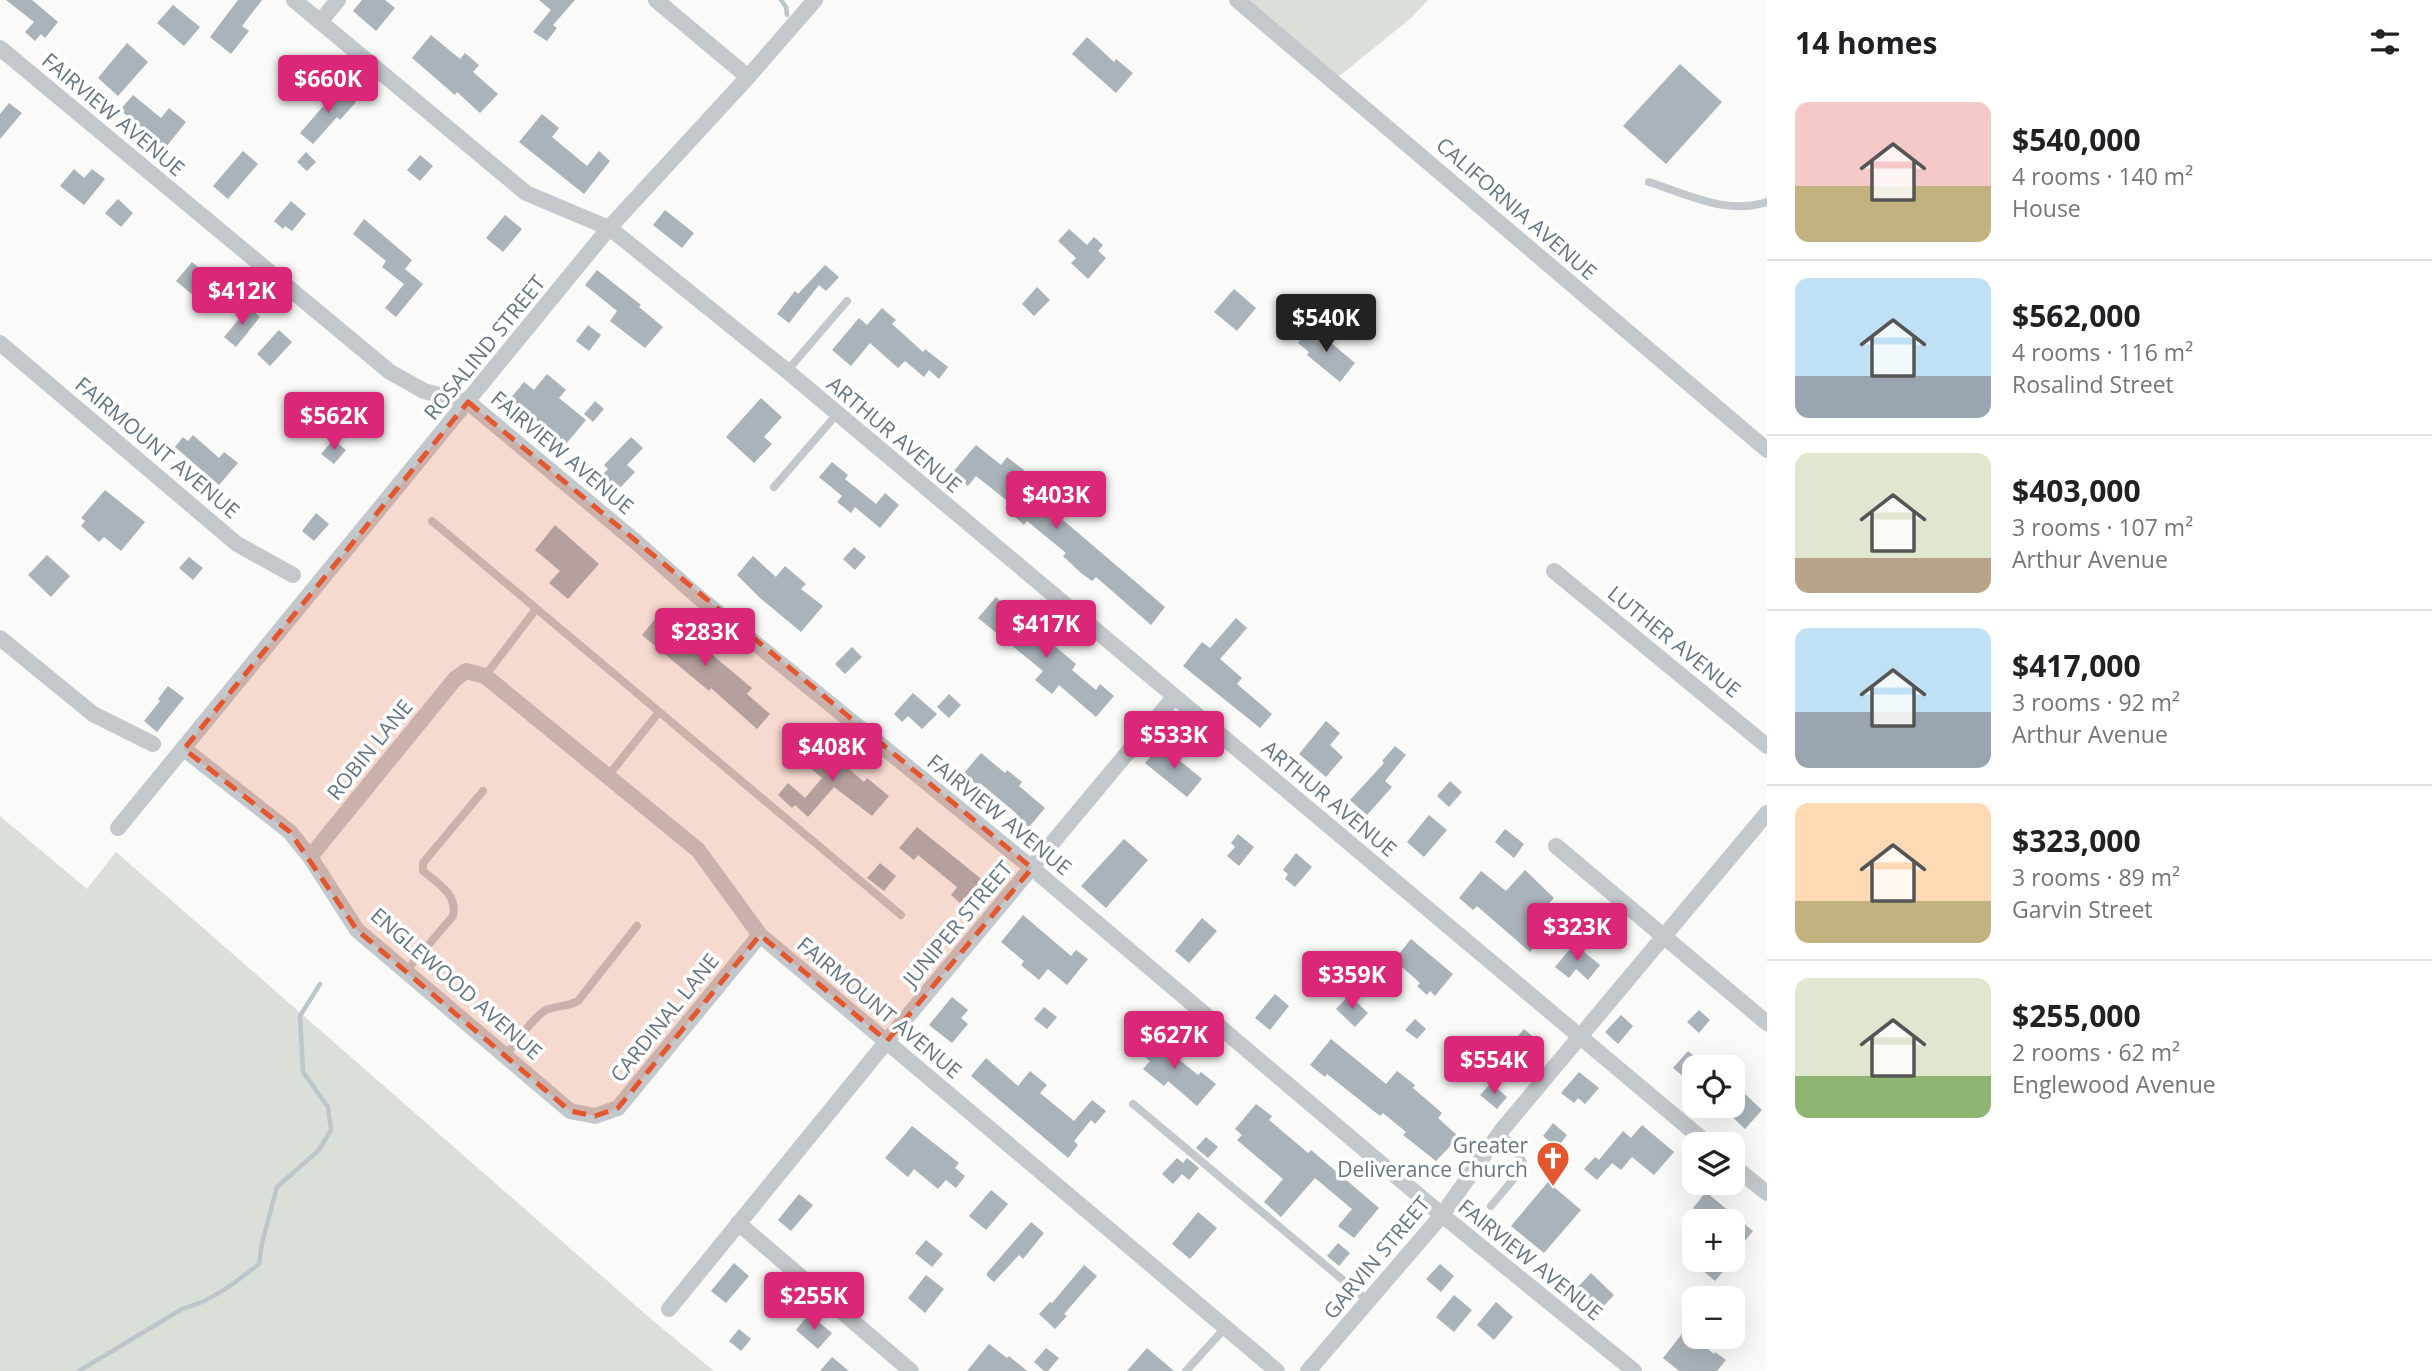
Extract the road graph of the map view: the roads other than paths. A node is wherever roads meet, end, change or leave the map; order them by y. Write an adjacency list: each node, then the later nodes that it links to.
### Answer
1 (294, 0): 6 (street, ARTHUR AVENUE)
2 (338, 0): 6 (street)
3 (656, 0): 8 (street)
4 (815, 0): 8 (street, ROSALIND STREET)
5 (1237, 0): 17 (street, CALIFORNIA AVENUE)
6 (320, 22): 11 (street, ARTHUR AVENUE)
7 (0, 48): 15 (street, FAIRVIEW AVENUE)
8 (748, 77): 11 (street, ROSALIND STREET)
9 (1649, 183): 10 (lane)
10 (1767, 202)
11 (609, 228): 14 (street, ARTHUR AVENUE); 15 (street, ROSALIND STREET)
12 (847, 301): 14 (lane)
13 (0, 343): 21 (street, FAIRMOUNT AVENUE)
14 (787, 371): 16 (street, ARTHUR AVENUE)
15 (468, 402): 30 (street, ROSALIND STREET); 37 (street, FAIRVIEW AVENUE)
16 (837, 414): 18 (lane); 26 (street, ARTHUR AVENUE)
17 (1767, 450)
18 (774, 487)
19 (432, 521): 22 (lane)
20 (1554, 571): 29 (street, LUTHER AVENUE)
21 (293, 575)
22 (536, 609): 25 (lane); 27 (lane)
23 (0, 638): 28 (street)
24 (466, 671): 25 (street, FAIRMOUNT AVENUE); 36 (street, ROBIN LANE)
25 (485, 676): 31 (street, FAIRMOUNT AVENUE)
26 (1174, 697): 37 (street, JUNIPER STREET); 44 (street, ARTHUR AVENUE)
27 (659, 712): 31 (lane); 38 (lane)
28 (153, 744)
29 (1767, 746)
30 (184, 749): 34 (street, ROSALIND STREET); 36 (street, ENGLEWOOD AVENUE)
31 (608, 776): 40 (street, FAIRMOUNT AVENUE)
32 (483, 791): 42 (lane)
33 (1767, 813): 41 (street, GARVIN STREET)
34 (118, 828)
35 (1556, 846): 41 (street)
36 (310, 857): 42 (street, ENGLEWOOD AVENUE)
37 (1032, 868): 45 (street, JUNIPER STREET); 54 (street, FAIRVIEW AVENUE)
38 (901, 915)
39 (637, 926): 46 (lane)
40 (760, 936): 45 (street, FAIRMOUNT AVENUE); 48 (street, CARDINAL LANE)
41 (1664, 936): 43 (street); 44 (street, GARVIN STREET)
42 (406, 971): 46 (street, ENGLEWOOD AVENUE)
43 (1767, 1023)
44 (1579, 1038): 49 (street, GARVIN STREET); 50 (street, ARTHUR AVENUE)
45 (887, 1041): 55 (street, JUNIPER STREET); 58 (street, FAIRMOUNT AVENUE)
46 (505, 1056): 48 (street, ENGLEWOOD AVENUE)
47 (1133, 1104): 56 (lane)
48 (595, 1116)
49 (1501, 1131): 53 (lane); 54 (street, GARVIN STREET)
50 (1693, 1132)
51 (1745, 1176): 52 (street)
52 (1767, 1194)
53 (1491, 1206)
54 (1442, 1215): 56 (street, GARVIN STREET); 63 (street, FAIRVIEW AVENUE)
55 (738, 1223): 57 (street, JUNIPER STREET); 59 (street)
56 (1368, 1301): 62 (street, GARVIN STREET)
57 (669, 1309)
58 (1224, 1328): 60 (lane); 61 (street, FAIRMOUNT AVENUE)
59 (911, 1371)
60 (1186, 1371)
61 (1277, 1371)
62 (1308, 1371)
63 (1634, 1371)

